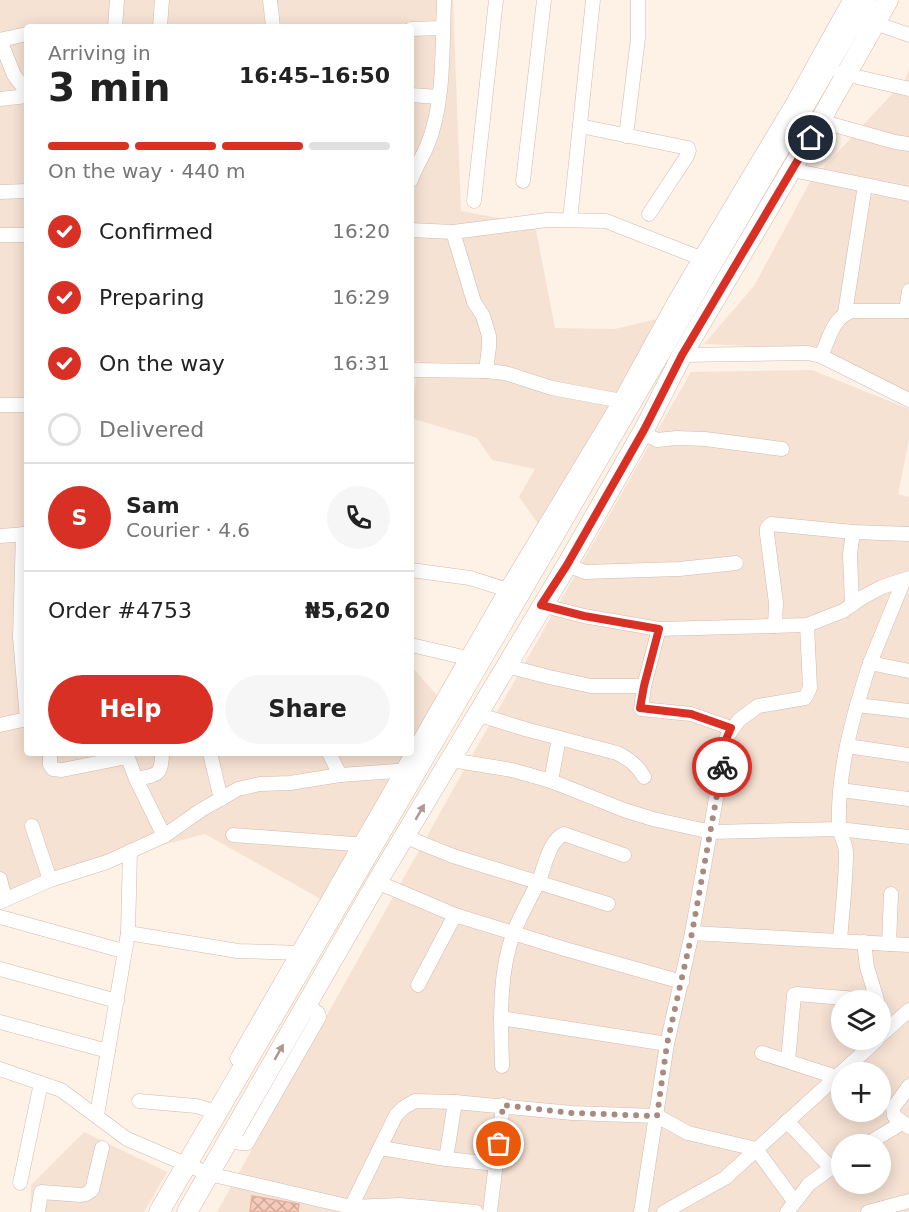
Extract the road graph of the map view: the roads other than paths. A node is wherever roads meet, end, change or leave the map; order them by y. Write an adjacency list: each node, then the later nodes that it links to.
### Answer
1 (117, 0): 13 (street)
2 (162, 0): 14 (street)
3 (270, 0): 15 (street)
4 (444, 0): 16 (street)
5 (496, 0): 39 (street)
6 (544, 0): 34 (street)
7 (592, 0): 29 (street)
8 (638, 0): 30 (street)
9 (850, 0): 46 (street)
10 (866, 0): 21 (main road)
11 (888, 0): 12 (main road)
12 (875, 23): 19 (street); 21 (main road)
13 (115, 24)
14 (160, 24)
15 (273, 24)
16 (443, 28): 17 (street); 26 (street)
17 (414, 29)
18 (24, 35): 20 (street)
19 (909, 35)
20 (0, 40): 22 (street)
21 (836, 71): 23 (street); 28 (main road); 46 (main road)
22 (24, 88)
23 (909, 89)
24 (24, 93): 27 (street)
25 (414, 95): 26 (street)
26 (438, 97): 32 (street)
27 (0, 99)
28 (820, 122): 31 (street); 33 (main road)
29 (580, 126): 30 (street); 41 (street)
30 (626, 136): 40 (street)
31 (909, 144)
32 (414, 169)
33 (792, 170): 35 (street); 50 (main road)
34 (523, 181)
35 (865, 185): 38 (street); 49 (street)
36 (24, 191): 37 (street)
37 (0, 192)
38 (909, 194)
39 (474, 201)
40 (649, 214)
41 (570, 220): 43 (street); 46 (street)
42 (414, 230): 43 (street)
43 (453, 232): 53 (street)
44 (0, 235): 45 (street)
45 (24, 235)
46 (706, 260): 55 (main road)
47 (909, 291): 48 (street)
48 (908, 311): 49 (street)
49 (845, 314): 51 (street)
50 (682, 355): 51 (street); 58 (main road)
51 (821, 356): 54 (street)
52 (414, 370): 53 (street)
53 (486, 371): 55 (street)
54 (909, 400)
55 (625, 402): 69 (main road)
56 (0, 405): 57 (street)
57 (24, 405)
58 (644, 430): 59 (street); 66 (main road)
59 (782, 449)
60 (853, 532): 62 (street); 70 (street); 73 (street)
61 (24, 534): 63 (street)
62 (909, 534)
63 (0, 536)
64 (24, 555): 80 (street)
65 (736, 563): 66 (street)
66 (567, 565): 71 (main road)
67 (414, 570): 69 (street)
68 (907, 579): 70 (street); 77 (street)
69 (513, 592): 76 (main road)
70 (852, 604): 72 (street)
71 (541, 605): 74 (street); 78 (main road)
72 (807, 625): 73 (street); 87 (street)
73 (775, 626): 74 (street)
74 (659, 629): 81 (street)
75 (414, 646): 76 (street)
76 (474, 660): 98 (main road)
77 (870, 663): 79 (street); 82 (street)
78 (507, 666): 81 (street); 84 (main road)
79 (909, 671)
80 (24, 684)
81 (644, 686): 87 (street)
82 (856, 705): 83 (street); 89 (street)
83 (909, 711)
84 (477, 714): 88 (street); 97 (main road)
85 (24, 720): 86 (street)
86 (0, 724)
87 (731, 728): 108 (street)
88 (560, 738): 100 (street); 102 (street)
89 (847, 746): 90 (street); 103 (street)
90 (909, 755)
91 (50, 756): 92 (street)
92 (123, 756)
93 (127, 756): 101 (street)
94 (162, 756): 101 (street)
95 (211, 756): 104 (street)
96 (330, 756): 99 (street)
97 (451, 760): 102 (street); 111 (main road, one-way to 97)
98 (410, 770): 99 (street); 113 (main road)
99 (340, 775): 104 (street)
100 (644, 777)
101 (136, 779): 109 (street)
102 (551, 781): 108 (street)
103 (841, 790): 105 (street); 107 (street)
104 (221, 799): 109 (street)
105 (909, 799)
106 (32, 826): 117 (street)
107 (839, 830): 108 (street); 112 (street); 128 (street)
108 (711, 832): 127 (street)
109 (164, 836): 114 (street)
110 (233, 836): 113 (street)
111 (406, 837): 118 (main road); 119 (street)
112 (909, 837)
113 (364, 849): 133 (main road)
114 (130, 851): 117 (street); 125 (street)
115 (624, 855): 119 (street)
116 (0, 879): 121 (street)
117 (50, 880): 121 (street)
118 (377, 882): 123 (street); 173 (main road)
119 (538, 882): 122 (street); 126 (street)
120 (891, 894): 130 (street)
121 (3, 901)
122 (608, 904)
123 (455, 915): 126 (street); 136 (street)
124 (0, 917): 132 (street)
125 (128, 933): 132 (street); 133 (street)
126 (513, 933): 135 (street); 141 (street)
127 (692, 933): 128 (street); 135 (street)
128 (840, 941): 129 (street)
129 (864, 942): 130 (street); 137 (street)
130 (889, 944): 131 (street)
131 (909, 945)
132 (123, 951): 139 (street)
133 (304, 953): 159 (main road)
134 (0, 969): 139 (street)
135 (682, 982): 144 (street)
136 (418, 986)
137 (874, 990)
138 (831, 997): 148 (street)
139 (117, 1001): 146 (street)
140 (909, 1010): 143 (street)
141 (501, 1018): 144 (street); 150 (street)
142 (0, 1022): 146 (street)
143 (891, 1027)
144 (667, 1044): 161 (street)
145 (866, 1050): 149 (street)
146 (108, 1051): 160 (street)
147 (762, 1053): 148 (street)
148 (789, 1061): 152 (street)
149 (852, 1062)
150 (502, 1066)
151 (0, 1070): 154 (street)
152 (831, 1075)
153 (831, 1081): 162 (street)
154 (41, 1083): 160 (street); 174 (street)
155 (909, 1086): 163 (street)
156 (139, 1101): 159 (street)
157 (455, 1102): 158 (street); 166 (street); 168 (street)
158 (503, 1105): 161 (street); 171 (street)
159 (213, 1110): 170 (main road)
160 (97, 1114): 170 (street)
161 (657, 1116): 167 (street); 185 (street)
162 (787, 1121): 167 (street); 169 (street)
163 (905, 1125): 164 (street)
164 (887, 1134)
165 (102, 1148): 179 (street)
166 (381, 1148): 168 (street); 177 (street)
167 (756, 1149): 176 (street); 186 (street)
168 (446, 1159): 171 (street)
169 (831, 1159)
170 (183, 1163): 173 (street); 180 (street); 181 (main road)
171 (497, 1164): 184 (street)
172 (831, 1167): 176 (street)
173 (209, 1174): 177 (street); 182 (main road)
174 (21, 1183)
175 (909, 1201): 187 (street)
176 (790, 1206)
177 (351, 1207): 178 (street)
178 (399, 1209): 183 (street)
179 (38, 1212)
180 (150, 1212)
181 (159, 1212)
182 (187, 1212)
183 (476, 1212)
184 (490, 1212)
185 (640, 1212)
186 (664, 1212)
187 (868, 1212)

